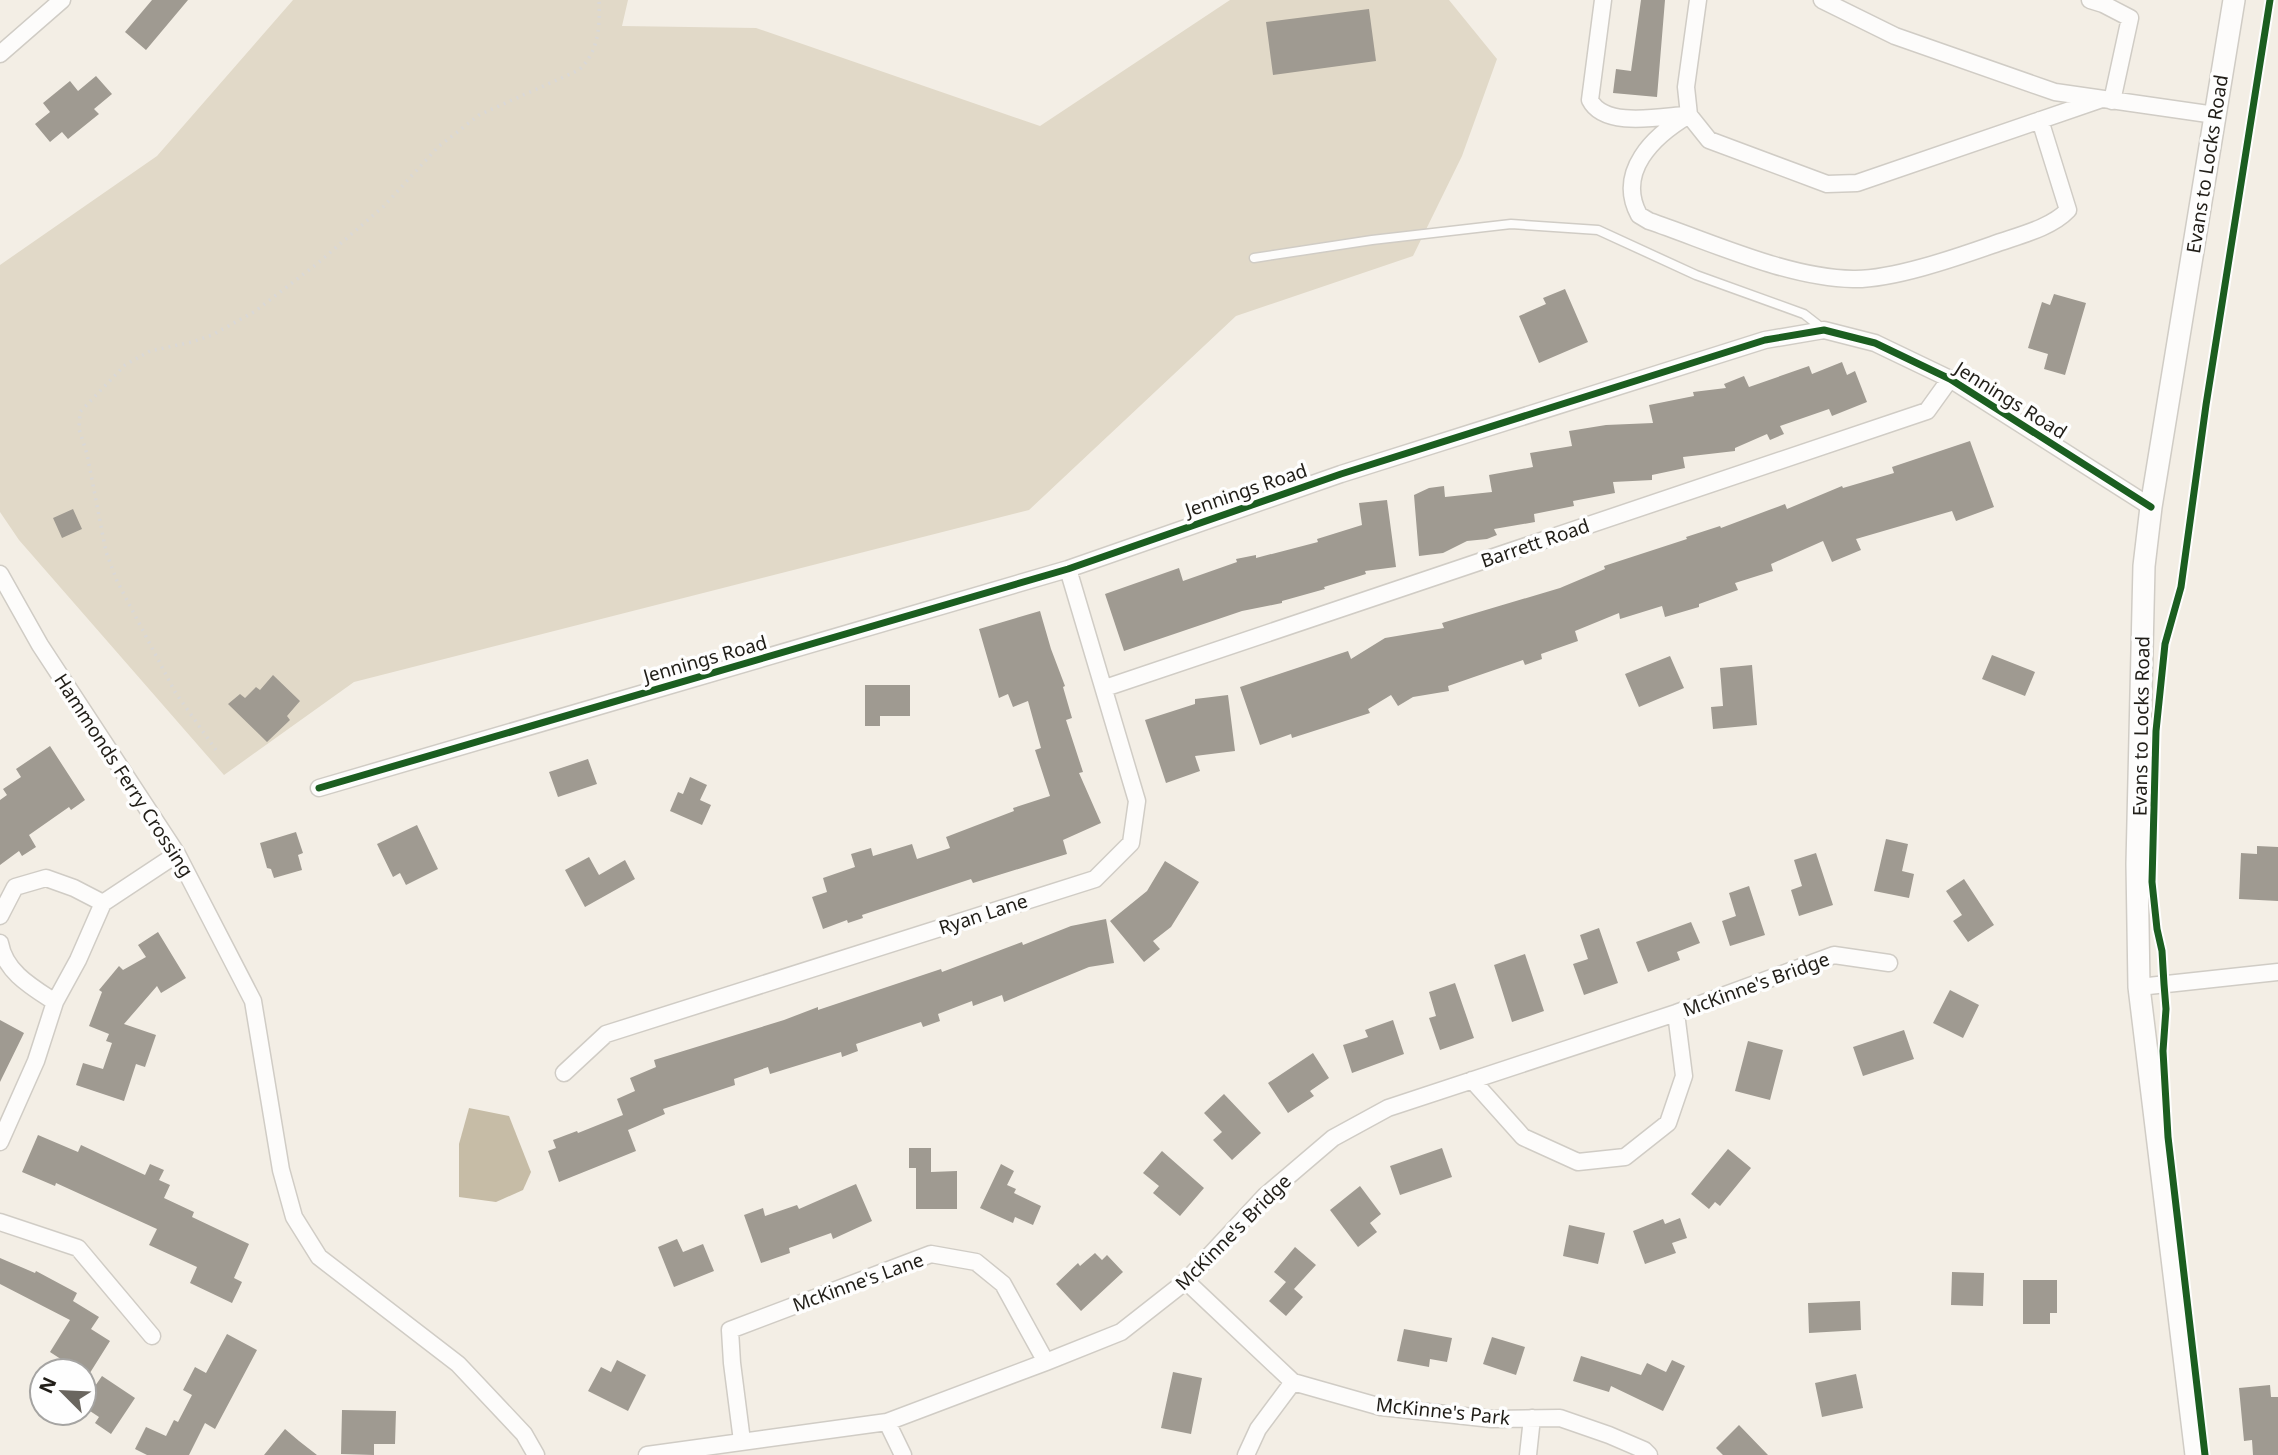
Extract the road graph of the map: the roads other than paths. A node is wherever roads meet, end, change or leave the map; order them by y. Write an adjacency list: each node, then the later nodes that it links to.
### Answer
1 (62, 0): 7 (street)
2 (1603, 0): 9 (street)
3 (1698, 0): 9 (street)
4 (1822, 0): 8 (street)
5 (2090, 0): 8 (street)
6 (2234, 0): 10 (street, Evans to Locks Road)
7 (0, 54)
8 (2107, 100): 10 (street); 11 (street)
9 (1689, 115): 11 (street); 11 (street)
10 (2215, 115): 15 (street, Evans to Locks Road)
11 (2040, 120)
12 (1254, 258): 13 (lane)
13 (1824, 330): 14 (street, Jennings Road); 16 (street, Jennings Road)
14 (1950, 379): 15 (street, Jennings Road); 18 (street, Barrett Road)
15 (2151, 507): 26 (street, Evans to Locks Road)
16 (1068, 569): 18 (street, Ryan Lane); 19 (street, Jennings Road)
17 (0, 575): 20 (street, Hammonds Ferry Crossing)
18 (1105, 688): 29 (street, Ryan Lane)
19 (319, 788)
20 (177, 853): 21 (street); 40 (street, Hammonds Ferry Crossing)
21 (103, 903): 22 (street); 27 (street)
22 (0, 916)
23 (0, 943): 27 (street)
24 (1889, 963): 28 (street, McKinne's Bridge)
25 (2278, 972): 26 (street)
26 (2139, 987): 46 (street, Evans to Locks Road)
27 (55, 1002): 31 (street)
28 (1676, 1013): 30 (street, McKinne's Bridge); 30 (street)
29 (564, 1073)
30 (1472, 1080): 33 (street, McKinne's Bridge)
31 (0, 1142)
32 (0, 1222): 34 (street)
33 (1186, 1281): 35 (street, McKinne's Bridge); 36 (street, McKinne's Park)
34 (152, 1336)
35 (1046, 1362): 38 (street, McKinne's Bridge); 39 (street, McKinne's Lane)
36 (1293, 1382): 37 (street, McKinne's Park); 43 (street)
37 (1532, 1418): 44 (street, McKinne's Park); 45 (street, McKinne's Park)
38 (887, 1422): 39 (street, McKinne's Bridge); 42 (street)
39 (742, 1441): 41 (street, McKinne's Bridge)
40 (536, 1455)
41 (647, 1455)
42 (903, 1455)
43 (1247, 1455)
44 (1528, 1455)
45 (1649, 1455)
46 (2196, 1455)

